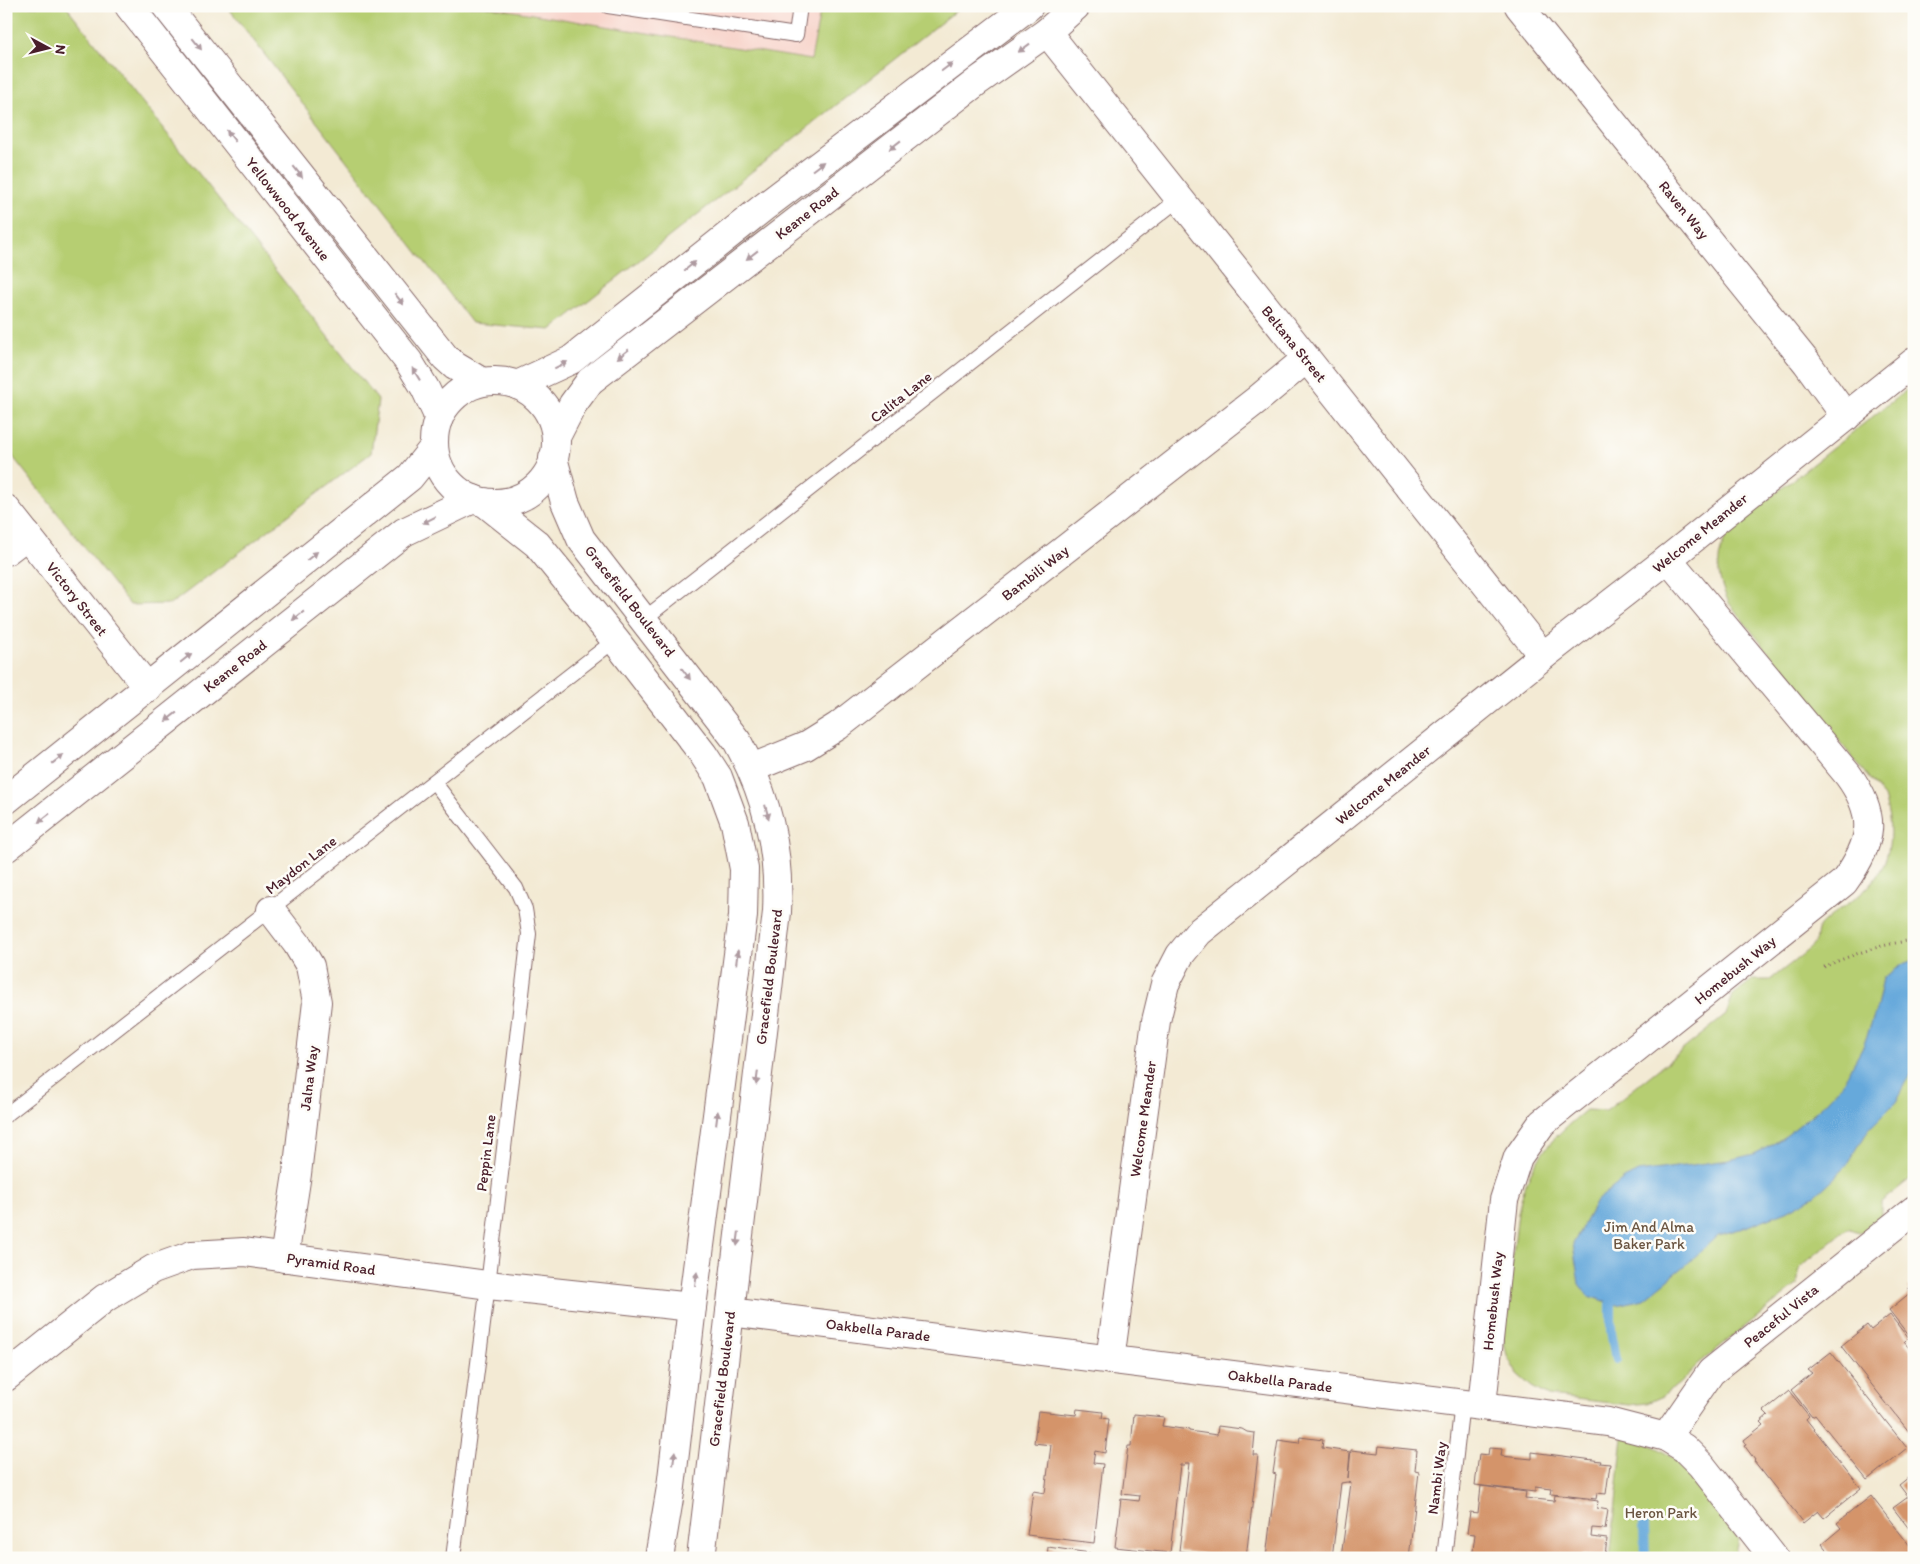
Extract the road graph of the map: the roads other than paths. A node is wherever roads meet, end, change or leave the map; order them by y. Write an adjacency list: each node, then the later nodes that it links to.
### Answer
1 (129, 6): 15 (street, Yellowwood Avenue, one-way to 1)
2 (166, 6): 12 (street, Yellowwood Avenue, one-way to 12)
3 (608, 6): 4 (lane)
4 (800, 6)
5 (1029, 6): 13 (street, Keane Road, one-way to 5)
6 (1076, 6): 8 (street, Keane Road)
7 (1519, 6): 14 (street, Raven Way)
8 (1047, 32): 9 (street, Beltana Street); 17 (street, Keane Road, one-way to 17)
9 (1179, 199): 10 (street, Beltana Street); 22 (lane, Calita Lane)
10 (1306, 359): 24 (street, Beltana Street); 26 (street, Bambili Way)
11 (1914, 362): 14 (street, Welcome Meander)
12 (482, 382): 13 (street); 15 (street)
13 (517, 385): 17 (street)
14 (1846, 417): 21 (street, Welcome Meander)
15 (438, 418): 16 (street)
16 (434, 447): 18 (street); 25 (street, one-way to 16)
17 (554, 448): 18 (street, Keane Road); 22 (street, Gracefield Boulevard)
18 (478, 501): 23 (street); 29 (street, Keane Road, one-way to 29)
19 (6, 509): 20 (street, Victory Street)
20 (17, 543): 25 (street, Victory Street)
21 (1668, 559): 24 (street, Welcome Meander); 39 (street, Homebush Way)
22 (644, 618): 26 (street, Gracefield Boulevard, one-way to 26)
23 (615, 640): 27 (lane, Maydon Lane); 35 (street, one-way to 23)
24 (1543, 656): 37 (street, Welcome Meander)
25 (148, 688): 28 (street, one-way to 25)
26 (752, 768): 36 (street, Gracefield Boulevard, one-way to 36)
27 (434, 782): 30 (lane, Maydon Lane); 34 (lane, Peppin Lane)
28 (6, 800)
29 (6, 848)
30 (271, 910): 31 (lane, Maydon Lane); 33 (street, Jalna Way)
31 (6, 1115)
32 (1914, 1210): 40 (street, Peaceful Vista)
33 (284, 1258): 34 (street, Pyramid Road); 38 (street, Pyramid Road)
34 (488, 1285): 35 (street, Pyramid Road); 43 (lane, Peppin Lane)
35 (692, 1307): 41 (street, one-way to 35)
36 (730, 1312): 37 (street, Oakbella Parade); 42 (street, Gracefield Boulevard)
37 (1110, 1360): 39 (street, Oakbella Parade)
38 (6, 1377)
39 (1472, 1404): 40 (street, Oakbella Parade); 46 (lane, Nambi Way)
40 (1666, 1437): 47 (street, Oakbella Parade)
41 (671, 1487): 42 (street); 44 (street)
42 (708, 1491): 45 (street, Gracefield Boulevard)
43 (452, 1558)
44 (659, 1558)
45 (702, 1558)
46 (1444, 1558)
47 (1774, 1558)

